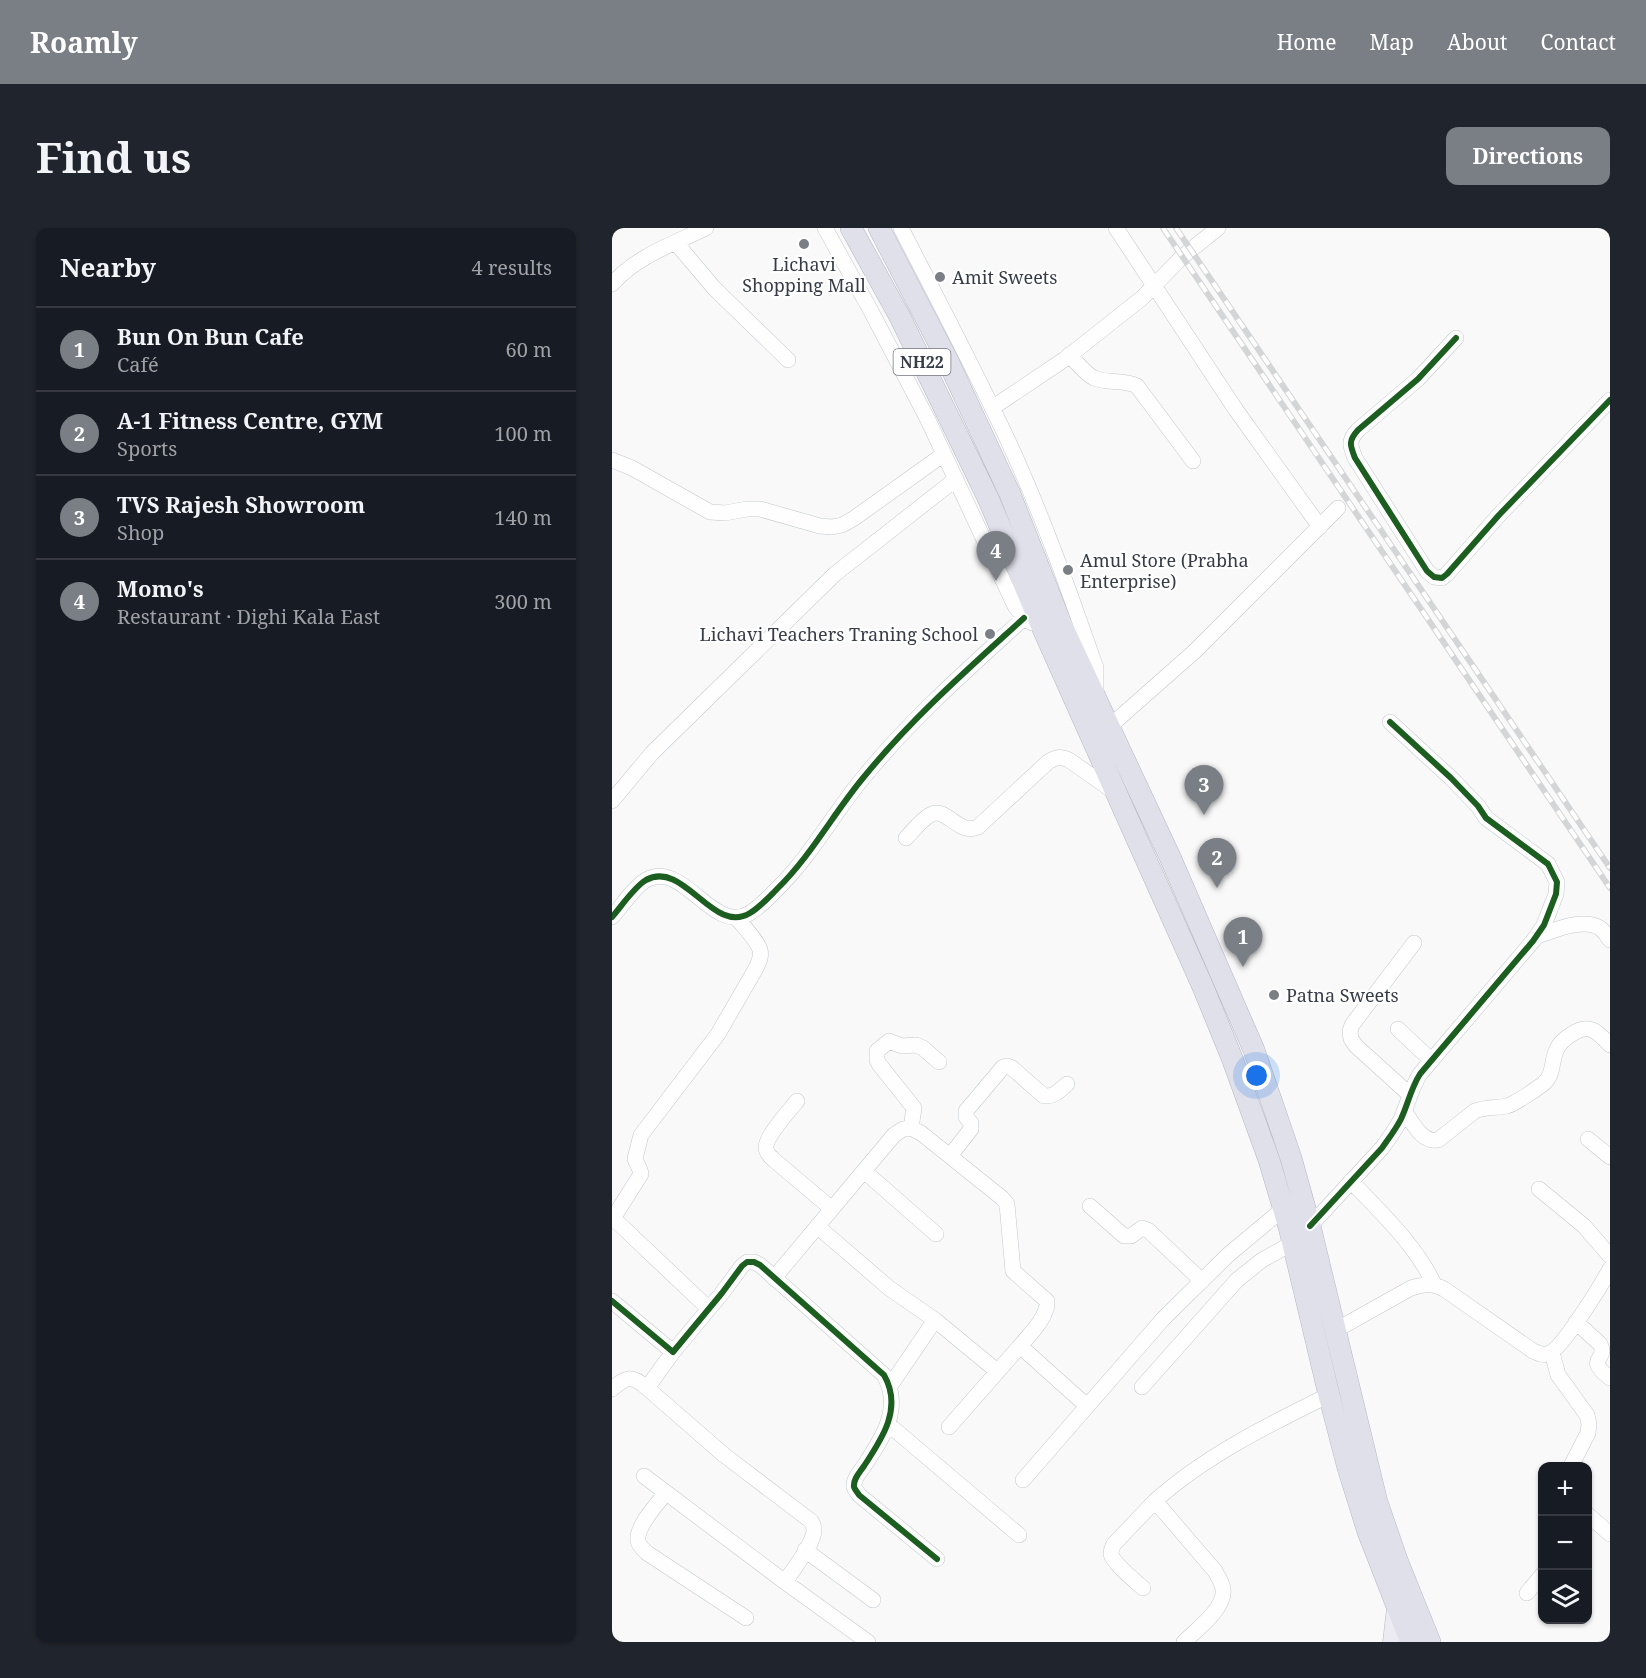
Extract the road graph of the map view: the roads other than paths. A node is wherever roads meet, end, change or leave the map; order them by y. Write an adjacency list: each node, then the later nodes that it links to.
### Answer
1 (706, 228): 8 (street)
2 (825, 228): 16 (street)
3 (851, 228): 23 (highway, NH22)
4 (879, 228): 24 (highway, NH22)
5 (902, 228): 15 (street)
6 (1116, 228): 10 (street)
7 (1218, 228): 10 (street)
8 (676, 243): 9 (street); 13 (street)
9 (612, 284)
10 (1154, 286): 12 (street); 21 (street)
11 (1456, 338): 14 (street)
12 (1069, 356): 15 (street); 18 (street)
13 (788, 360)
14 (1610, 400)
15 (992, 408): 24 (street)
16 (944, 454): 17 (street); 19 (street)
17 (612, 460)
18 (1193, 461)
19 (956, 479): 22 (street); 28 (street)
20 (1338, 508): 21 (street)
21 (1320, 527): 26 (street)
22 (1024, 618): 23 (street); 31 (street)
23 (1043, 628): 27 (highway, NH22)
24 (1097, 701): 26 (highway, NH22)
25 (1390, 722): 32 (street)
26 (1108, 727): 55 (highway, NH22)
27 (1116, 793): 29 (street); 52 (highway, NH22)
28 (612, 801)
29 (906, 838)
30 (612, 917): 31 (street)
31 (736, 917): 53 (street)
32 (1537, 936): 33 (street); 37 (street)
33 (1610, 940)
34 (1414, 943): 40 (street)
35 (1398, 1029): 37 (street)
36 (1610, 1046): 42 (street)
37 (1431, 1060): 40 (street)
38 (939, 1062): 43 (street)
39 (1067, 1084): 45 (street)
40 (1410, 1095): 42 (street)
41 (797, 1101): 51 (street)
42 (1404, 1111): 48 (street)
43 (911, 1128): 45 (street); 47 (street)
44 (1588, 1139): 46 (street)
45 (950, 1156): 68 (street)
46 (1610, 1157)
47 (864, 1171): 51 (street); 56 (street)
48 (1351, 1182): 55 (street); 62 (street)
49 (1539, 1189): 58 (street)
50 (1090, 1206): 61 (street)
51 (832, 1209): 54 (street)
52 (1283, 1209): 57 (highway, NH22); 61 (street)
53 (613, 1219): 64 (street)
54 (818, 1226): 60 (street); 65 (street)
55 (1310, 1226): 67 (highway, NH22)
56 (936, 1234)
57 (1293, 1243): 74 (street); 77 (highway, NH22)
58 (1610, 1256)
59 (1610, 1269): 66 (street)
60 (774, 1278): 64 (street); 73 (street)
61 (1202, 1281): 78 (street)
62 (1434, 1284): 67 (street); 70 (street)
63 (612, 1302): 69 (street)
64 (708, 1308): 69 (street)
65 (935, 1320): 71 (street); 73 (street)
66 (1576, 1322): 70 (street); 72 (street)
67 (1336, 1330): 102 (highway, NH22)
68 (1020, 1346): 71 (street); 78 (street)
69 (673, 1352): 75 (street)
70 (1552, 1352): 81 (street)
71 (997, 1371): 80 (street)
72 (1610, 1378)
73 (890, 1386): 79 (street)
74 (1142, 1387)
75 (647, 1388): 76 (street); 89 (street)
76 (612, 1389)
77 (1329, 1395): 85 (street); 96 (highway, NH22)
78 (1086, 1406): 83 (street)
79 (888, 1424): 88 (street); 90 (street)
80 (949, 1427)
81 (1574, 1462)
82 (644, 1476): 84 (street)
83 (1023, 1480)
84 (666, 1493): 92 (street); 97 (street)
85 (1155, 1501): 93 (street); 99 (street)
86 (1592, 1522): 87 (street)
87 (1610, 1534)
88 (1019, 1535)
89 (805, 1550): 92 (street); 95 (street)
90 (937, 1559)
91 (1538, 1580): 94 (street)
92 (785, 1582): 98 (street)
93 (1143, 1588)
94 (1527, 1593)
95 (873, 1600)
96 (1397, 1608): 100 (main road); 101 (highway, NH22)
97 (746, 1618)
98 (868, 1642)
99 (1184, 1642)
100 (1393, 1642)
101 (1411, 1642)
102 (1430, 1642)

